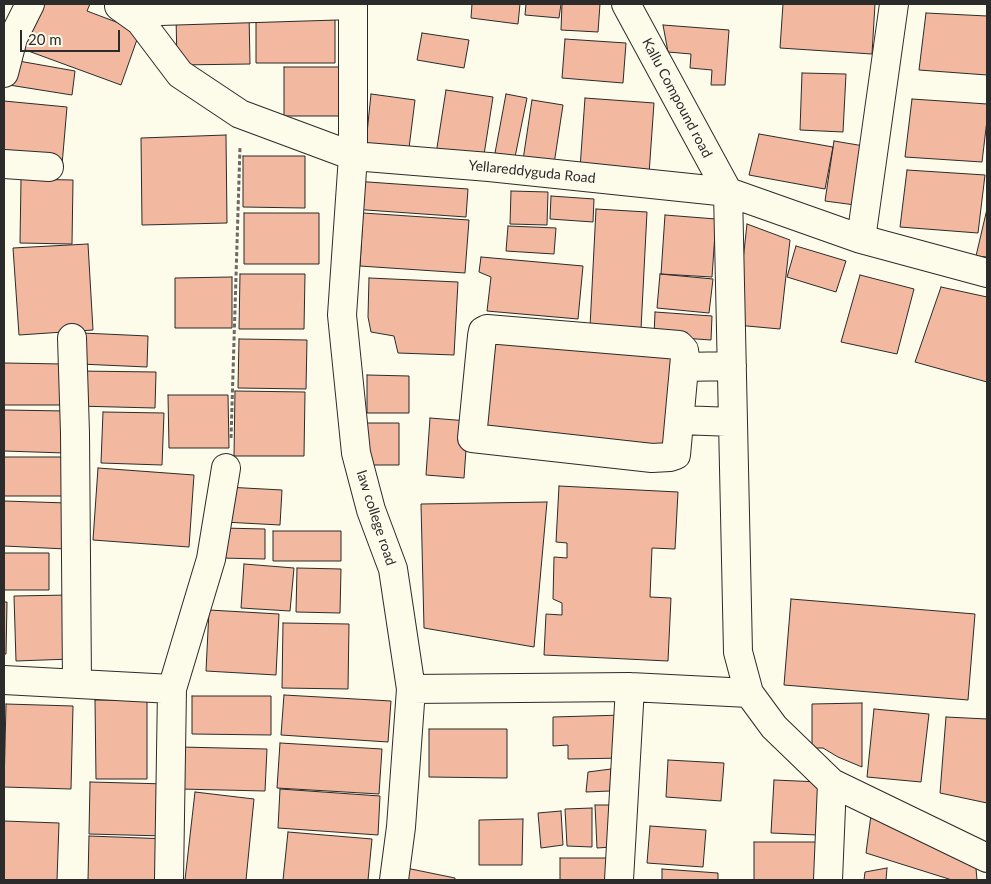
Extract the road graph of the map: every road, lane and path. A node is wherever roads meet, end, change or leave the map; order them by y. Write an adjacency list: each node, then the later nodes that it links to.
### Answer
1 (30, 4): 5 (street)
2 (626, 4): 10 (street, Kallu Compound road)
3 (894, 4): 11 (street)
4 (122, 8): 6 (street, Yellareddyguda Road); 7 (street, law college road)
5 (4, 72)
6 (240, 114): 7 (street, Yellareddyguda Road); 18 (path)
7 (353, 156): 10 (street, Yellareddyguda Road); 23 (street, law college road)
8 (4, 164): 9 (street)
9 (49, 167)
10 (728, 192): 11 (street, Yellareddyguda Road); 14 (street)
11 (861, 239): 12 (street, Yellareddyguda Road)
12 (987, 273)
13 (72, 338): 20 (street)
14 (732, 366): 15 (street); 17 (street)
15 (684, 367): 16 (street); 16 (street)
16 (680, 420): 17 (street)
17 (733, 422): 24 (street)
18 (226, 468): 22 (street)
19 (4, 680): 20 (street)
20 (77, 683): 22 (street)
21 (630, 687): 23 (street); 24 (street); 29 (street)
22 (172, 689): 27 (street)
23 (411, 689): 28 (street, law college road)
24 (749, 693): 25 (street)
25 (832, 783): 26 (street); 30 (street)
26 (987, 858)
27 (169, 880)
28 (394, 880)
29 (620, 880)
30 (828, 880)

